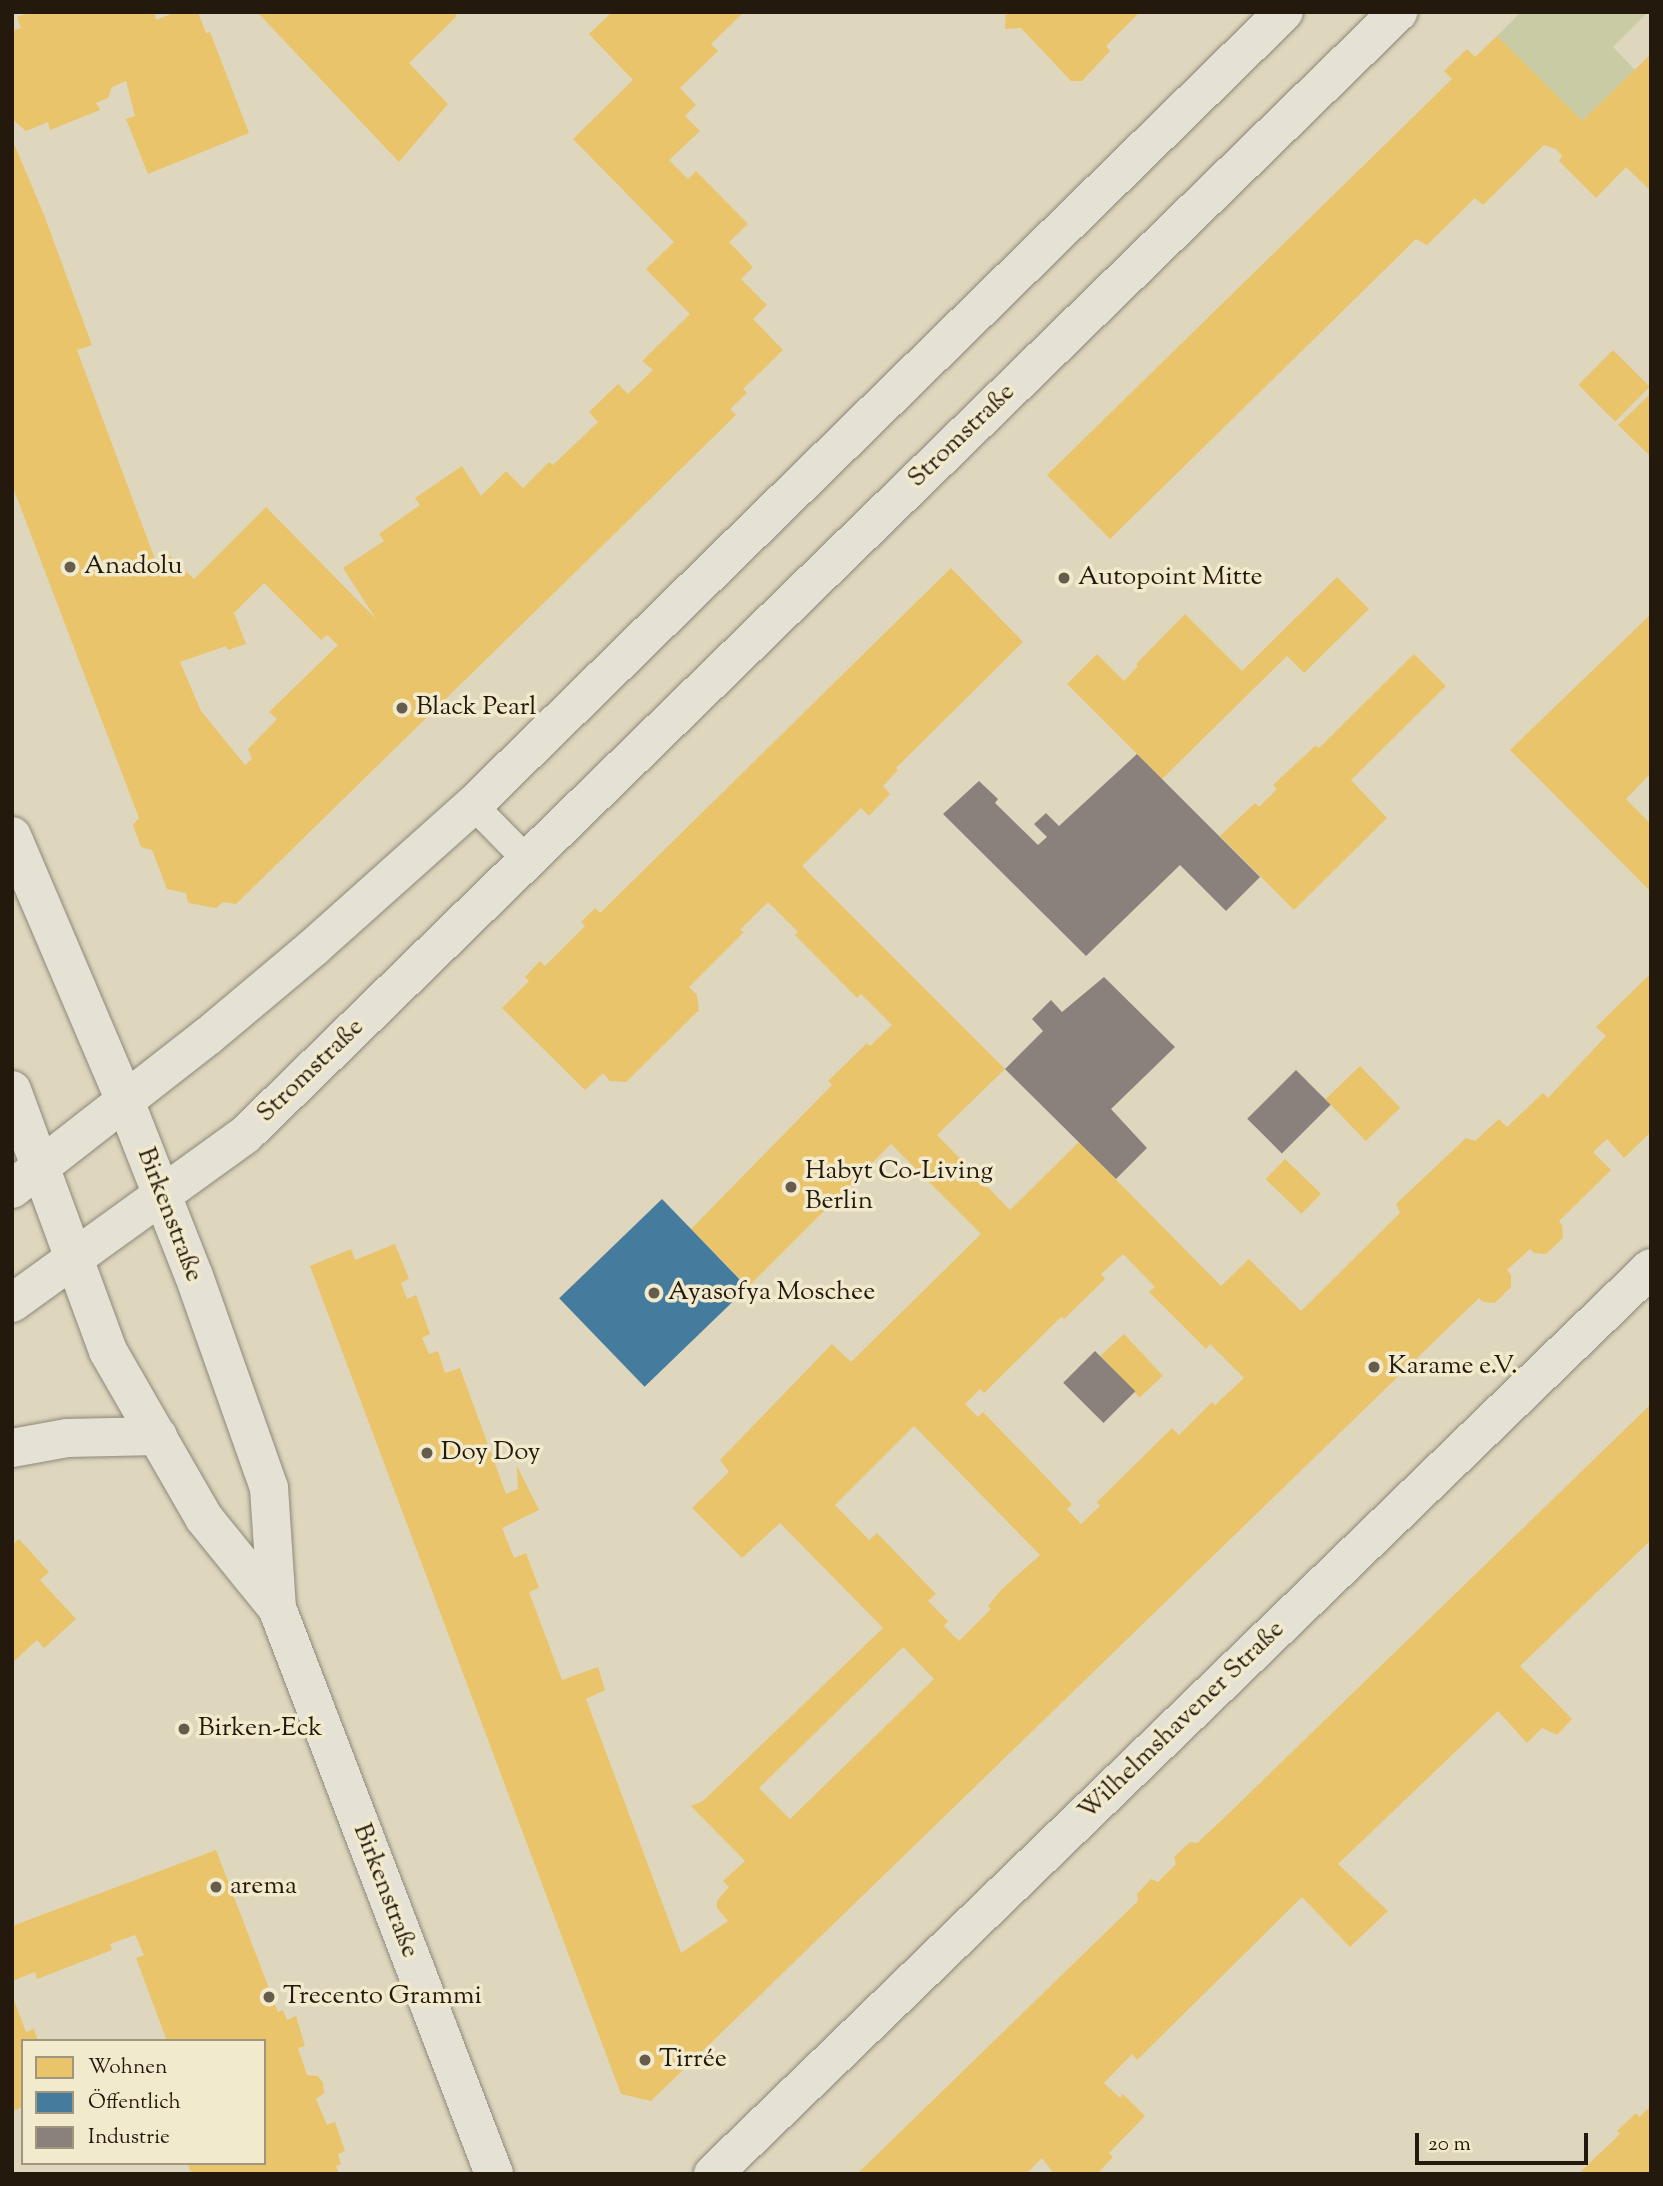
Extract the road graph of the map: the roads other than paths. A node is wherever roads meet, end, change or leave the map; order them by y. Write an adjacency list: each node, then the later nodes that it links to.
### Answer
1 (1284, 12): 3 (main road)
2 (1398, 12): 5 (main road, Stromstraße)
3 (473, 805): 5 (lane); 7 (main road)
4 (12, 835): 7 (main road, Birkenstraße)
5 (527, 860): 10 (main road, Stromstraße)
6 (12, 1090): 8 (main road, Birkenstraße)
7 (125, 1101): 8 (main road); 10 (main road, Birkenstraße)
8 (42, 1166): 9 (main road); 11 (main road, Birkenstraße)
9 (12, 1189)
10 (161, 1195): 11 (main road, Stromstraße); 16 (main road, Birkenstraße)
11 (75, 1258): 13 (main road, Stromstraße); 14 (main road, Birkenstraße)
12 (1651, 1268): 18 (main road, Wilhelmshavener Straße)
13 (12, 1303)
14 (158, 1436): 15 (main road); 16 (main road, Birkenstraße)
15 (12, 1448)
16 (277, 1608): 17 (main road, Birkenstraße)
17 (494, 2174)
18 (713, 2174)

